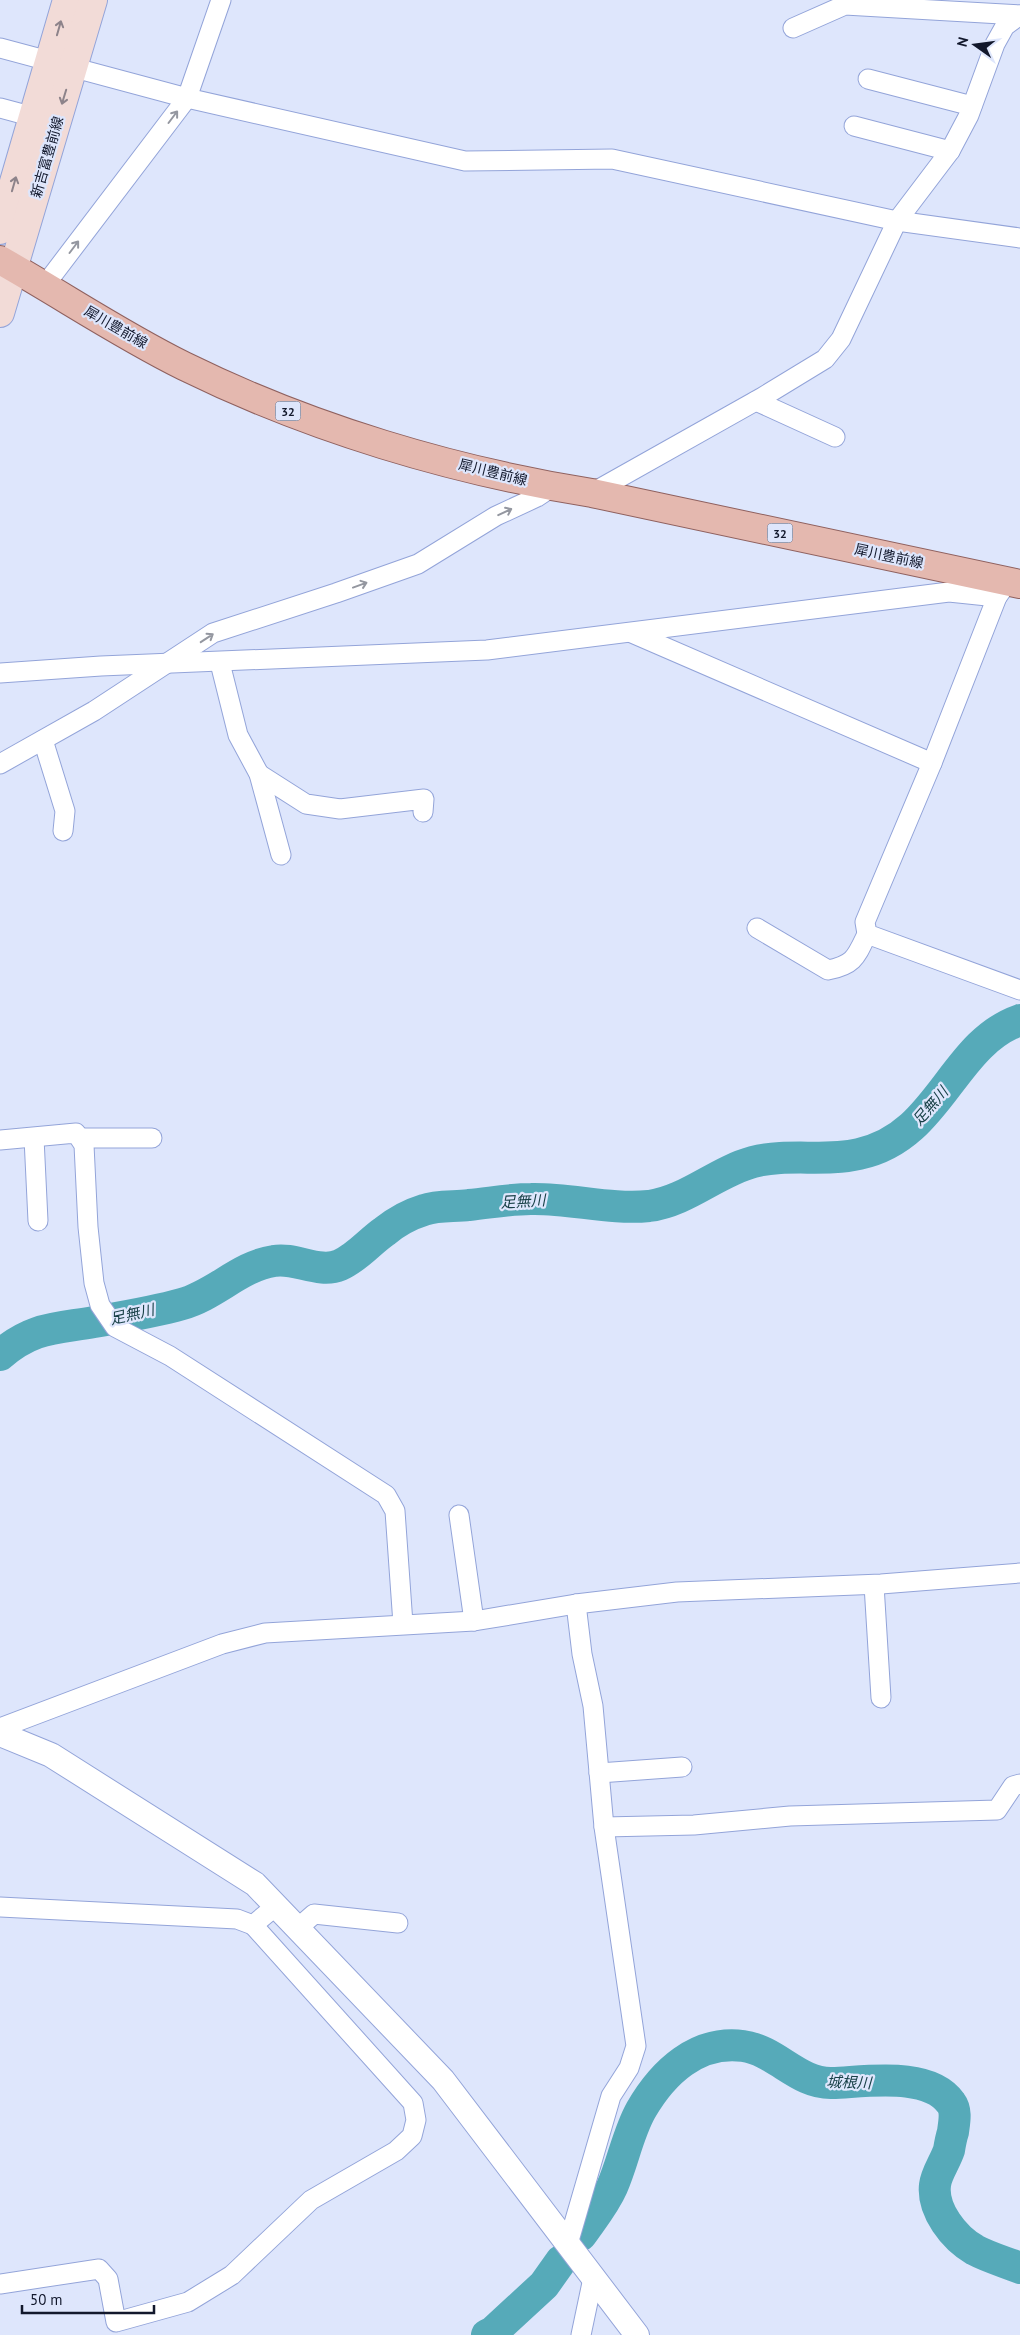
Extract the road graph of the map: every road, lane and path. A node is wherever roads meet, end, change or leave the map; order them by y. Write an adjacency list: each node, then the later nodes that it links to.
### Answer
1 (67, 0): 7 (main road, 新吉富豊前線, one-way to 1)
2 (93, 0): 7 (main road, 新吉富豊前線)
3 (221, 0): 9 (street)
4 (1020, 15): 5 (street); 10 (street)
5 (793, 28)
6 (0, 48): 7 (street)
7 (61, 64): 9 (street); 12 (main road, 新吉富豊前線)
8 (868, 79): 10 (street)
9 (187, 98): 15 (street); 19 (street, one-way to 9)
10 (972, 106): 14 (street)
11 (0, 108): 12 (street)
12 (45, 120): 16 (main road, 新吉富豊前線, one-way to 12); 18 (main road, 新吉富豊前線)
13 (854, 126): 14 (street)
14 (950, 151): 15 (street)
15 (897, 221): 17 (street); 21 (street)
16 (0, 230)
17 (1020, 238)
18 (7, 264): 19 (main road, 犀川豊前線 / 32); 20 (main road, 新吉富豊前線)
19 (44, 285): 23 (main road, 犀川豊前線 / 32)
20 (0, 313)
21 (756, 401): 22 (street); 24 (street)
22 (836, 436)
23 (552, 487): 24 (main road, 犀川豊前線 / 32); 28 (street, one-way to 23)
24 (592, 493): 25 (main road, 犀川豊前線 / 32)
25 (1008, 588): 26 (street); 31 (street)
26 (632, 633): 27 (street); 31 (street)
27 (220, 662): 28 (street); 33 (street)
28 (167, 665): 29 (street); 30 (street)
29 (0, 673)
30 (43, 740): 32 (street); 35 (street)
31 (932, 763): 38 (street)
32 (0, 764)
33 (259, 774): 34 (street); 36 (street)
34 (423, 812)
35 (63, 831)
36 (281, 855)
37 (757, 928): 38 (street)
38 (867, 934): 39 (street)
39 (1020, 990)
40 (34, 1138): 41 (street); 43 (street); 44 (street)
41 (80, 1138): 42 (street); 50 (street)
42 (152, 1138)
43 (0, 1140)
44 (38, 1221)
45 (459, 1515): 49 (street)
46 (1020, 1573): 47 (street)
47 (874, 1584): 48 (street); 51 (street)
48 (576, 1604): 49 (street); 55 (street)
49 (474, 1621): 50 (street)
50 (403, 1624): 52 (street)
51 (881, 1698)
52 (0, 1728)
53 (0, 1734): 58 (street)
54 (682, 1767): 55 (street)
55 (599, 1773): 57 (street)
56 (1020, 1784): 57 (street)
57 (604, 1827): 63 (street)
58 (276, 1906): 61 (street); 62 (street)
59 (0, 1908): 61 (street)
60 (398, 1923): 62 (street)
61 (253, 1925): 65 (street)
62 (298, 1928): 63 (street)
63 (568, 2244): 64 (street)
64 (594, 2278): 66 (street); 67 (street)
65 (0, 2284)
66 (581, 2335)
67 (637, 2335)

